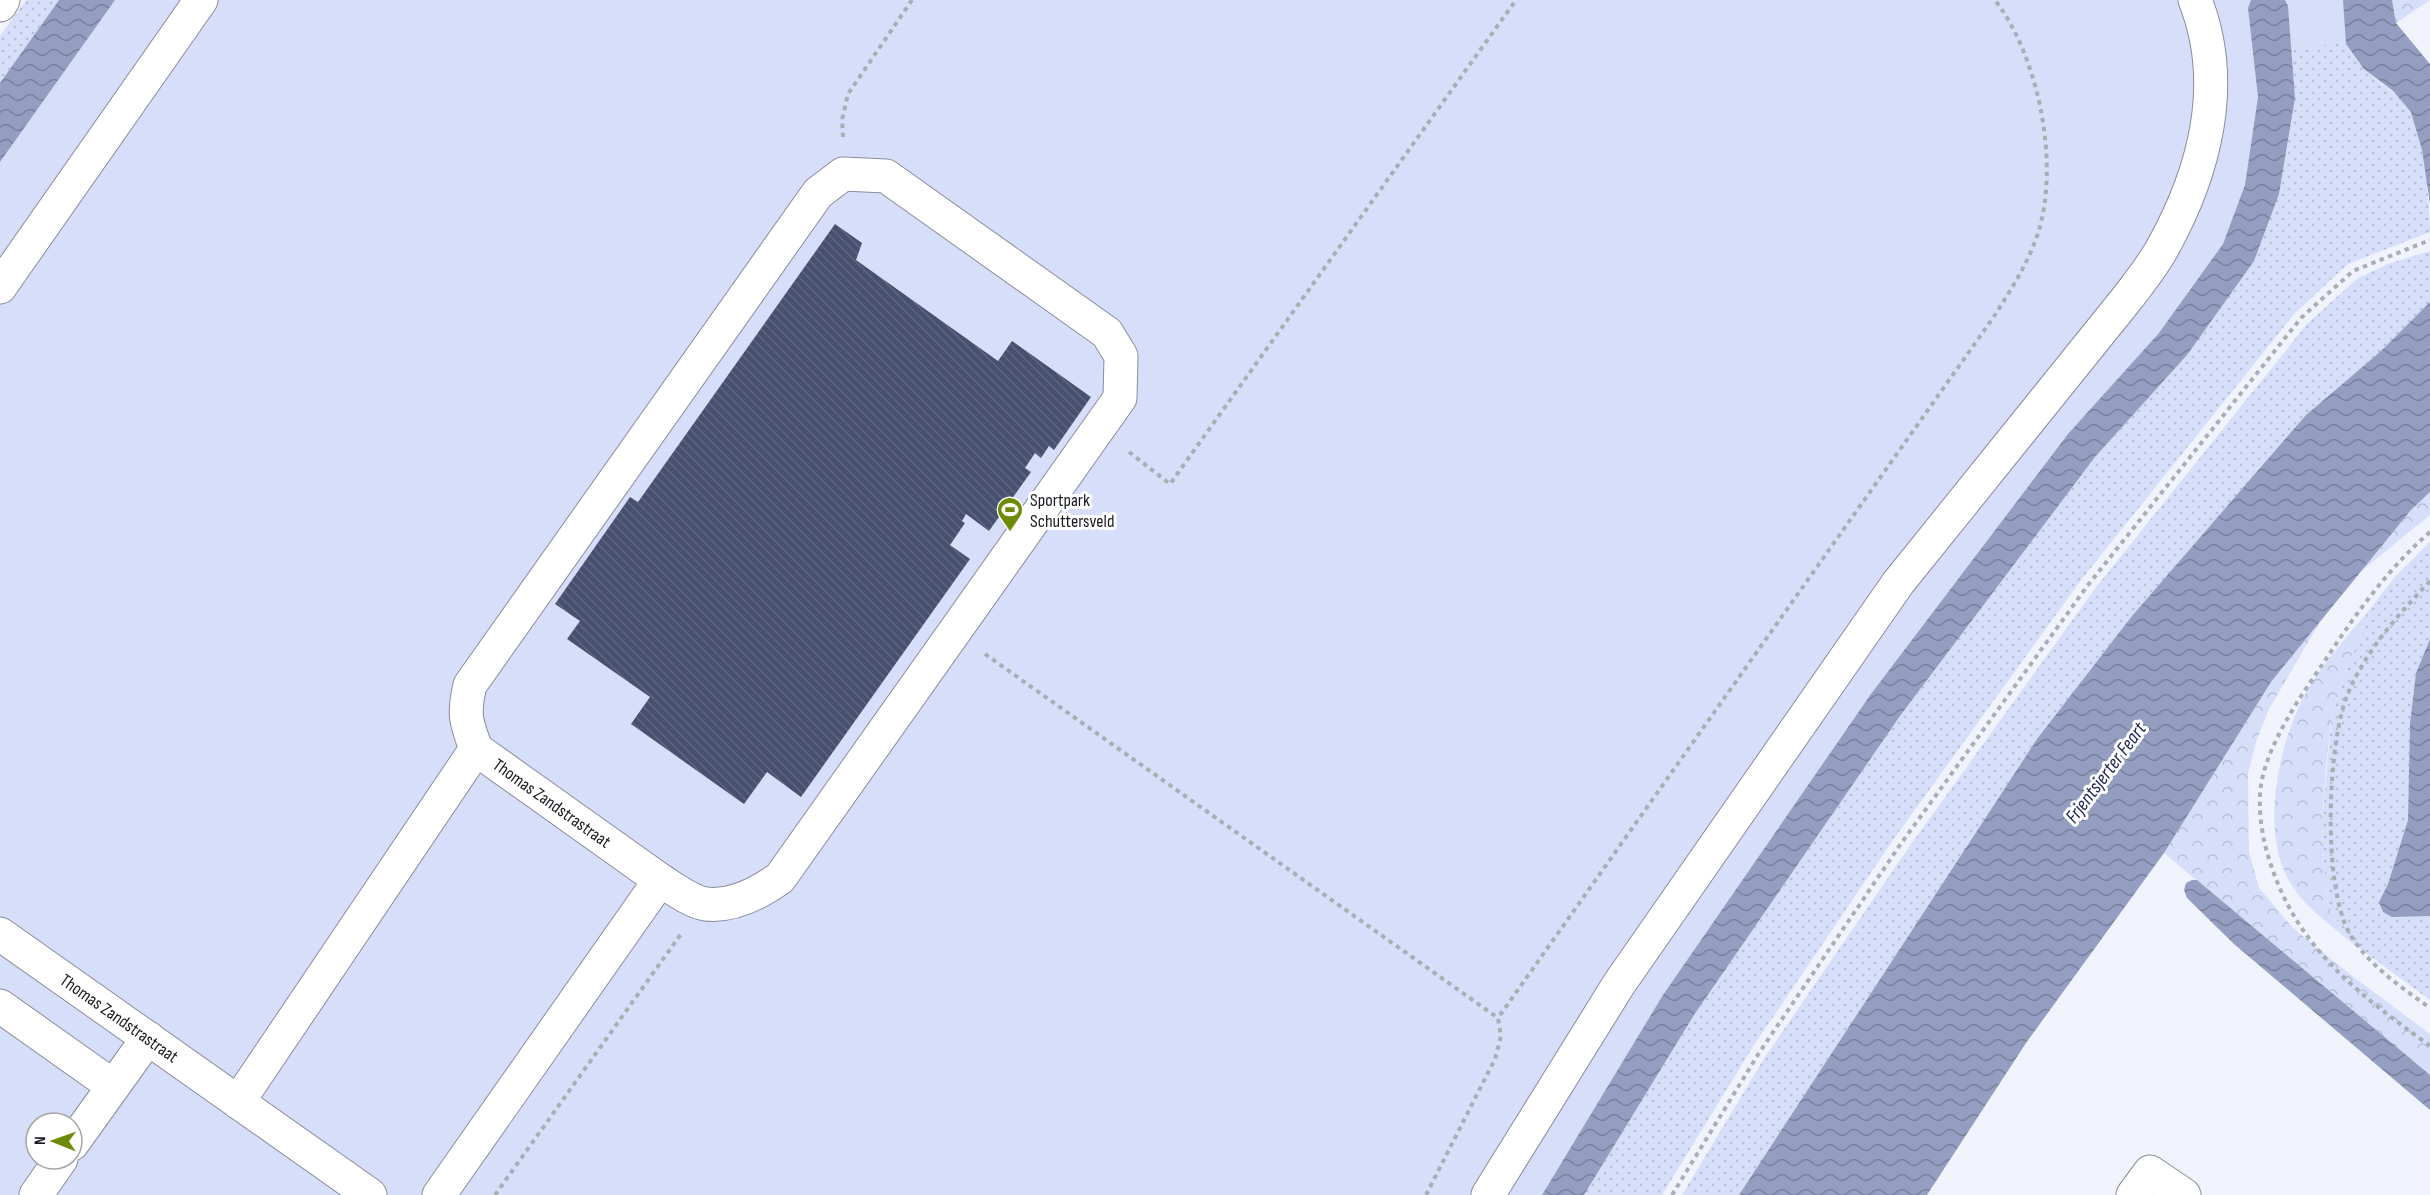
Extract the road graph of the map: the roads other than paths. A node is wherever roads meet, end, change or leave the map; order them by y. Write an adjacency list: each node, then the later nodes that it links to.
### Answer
1 (3, 0): 4 (street)
2 (201, 0): 5 (street)
3 (2195, 0): 18 (street)
4 (0, 5)
5 (0, 287)
6 (476, 749): 7 (street, Thomas Zandstrastraat); 7 (street, Thomas Zandstrastraat); 12 (street, Thomas Zandstrastraat)
7 (660, 880): 17 (street)
8 (0, 934): 10 (street, Thomas Zandstrastraat)
9 (0, 1006): 11 (street)
10 (148, 1038): 11 (street); 12 (street, Thomas Zandstrastraat)
11 (113, 1086): 13 (street)
12 (238, 1102): 16 (street, Thomas Zandstrastraat)
13 (84, 1127)
14 (53, 1171): 15 (street)
15 (36, 1195)
16 (370, 1195)
17 (439, 1195)
18 (1488, 1195)
19 (2133, 1195): 20 (street)
20 (2184, 1195)

